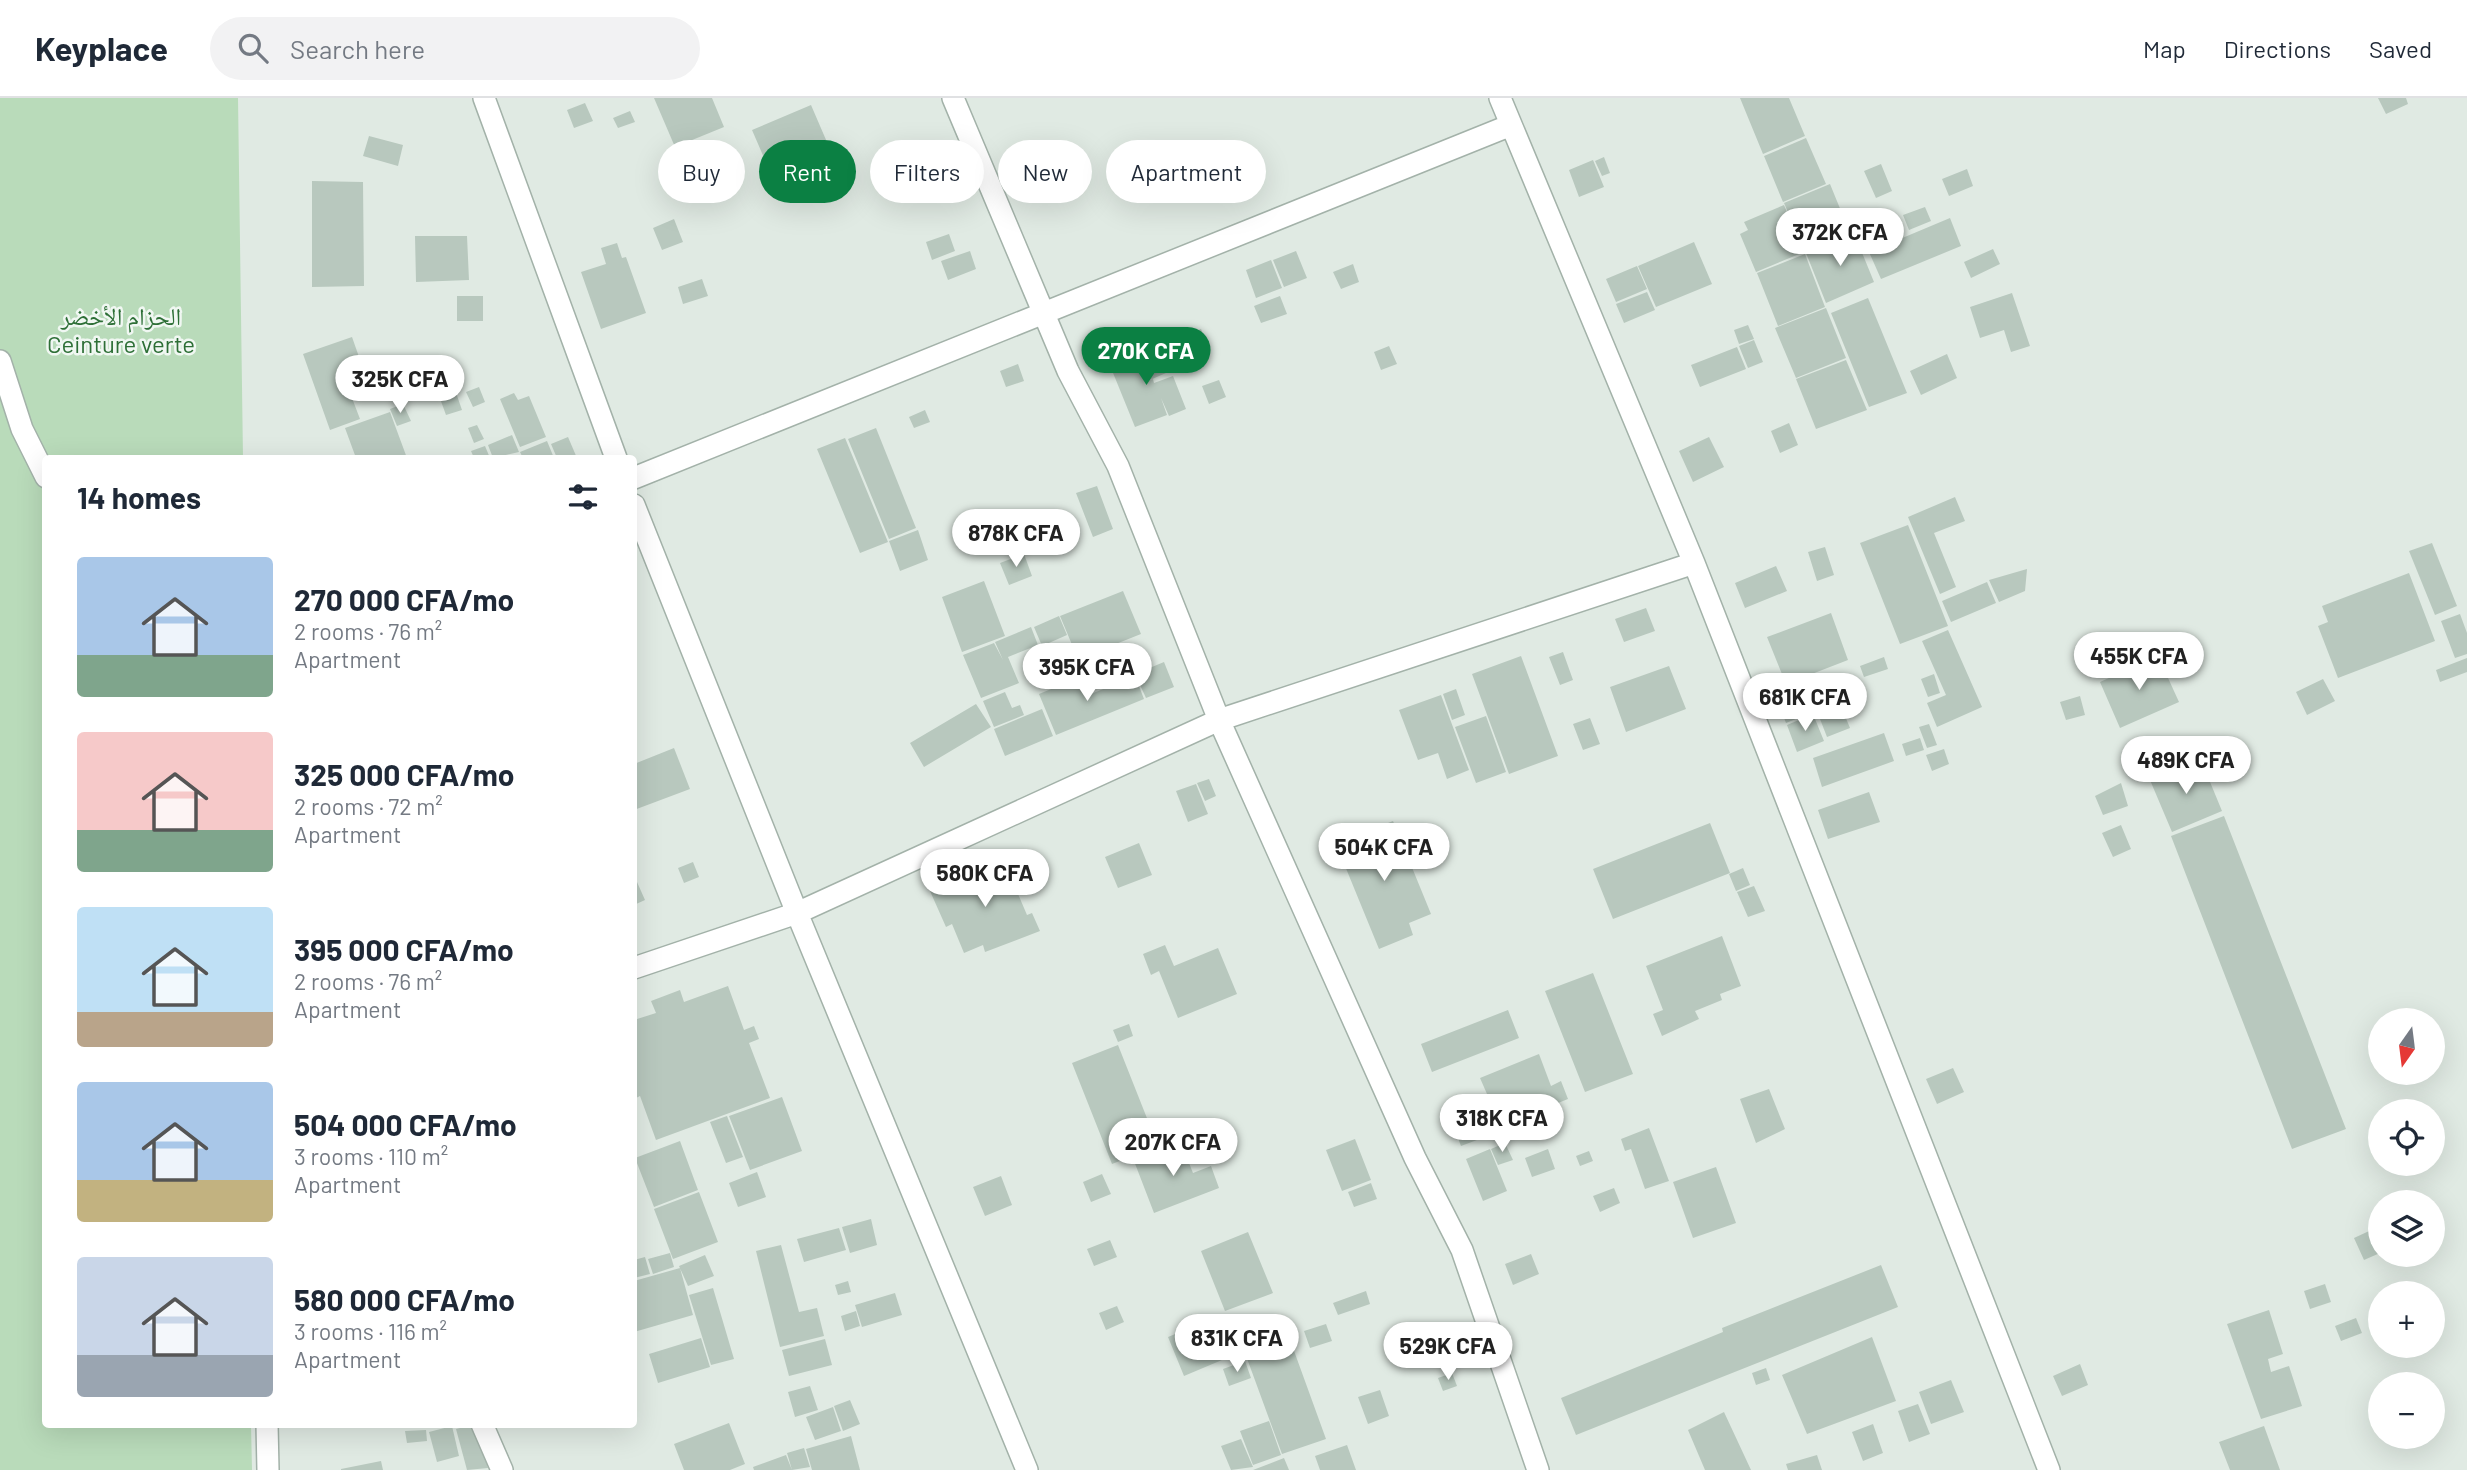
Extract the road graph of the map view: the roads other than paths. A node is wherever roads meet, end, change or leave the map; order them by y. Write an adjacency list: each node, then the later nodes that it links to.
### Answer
1 (484, 98): 7 (street)
2 (953, 98): 5 (street)
3 (1500, 98): 4 (street)
4 (1511, 125): 5 (street); 11 (street)
5 (1046, 312): 9 (street); 12 (street)
6 (0, 361): 8 (street)
7 (615, 455)
8 (42, 469)
9 (637, 477)
10 (637, 513): 13 (street)
11 (1694, 563): 12 (street); 21 (street)
12 (1219, 720): 13 (street); 20 (street)
13 (797, 913): 14 (street); 19 (street)
14 (637, 967)
15 (267, 1428): 17 (street)
16 (484, 1428): 18 (street)
17 (268, 1470)
18 (502, 1470)
19 (1027, 1470)
20 (1538, 1470)
21 (2049, 1470)

